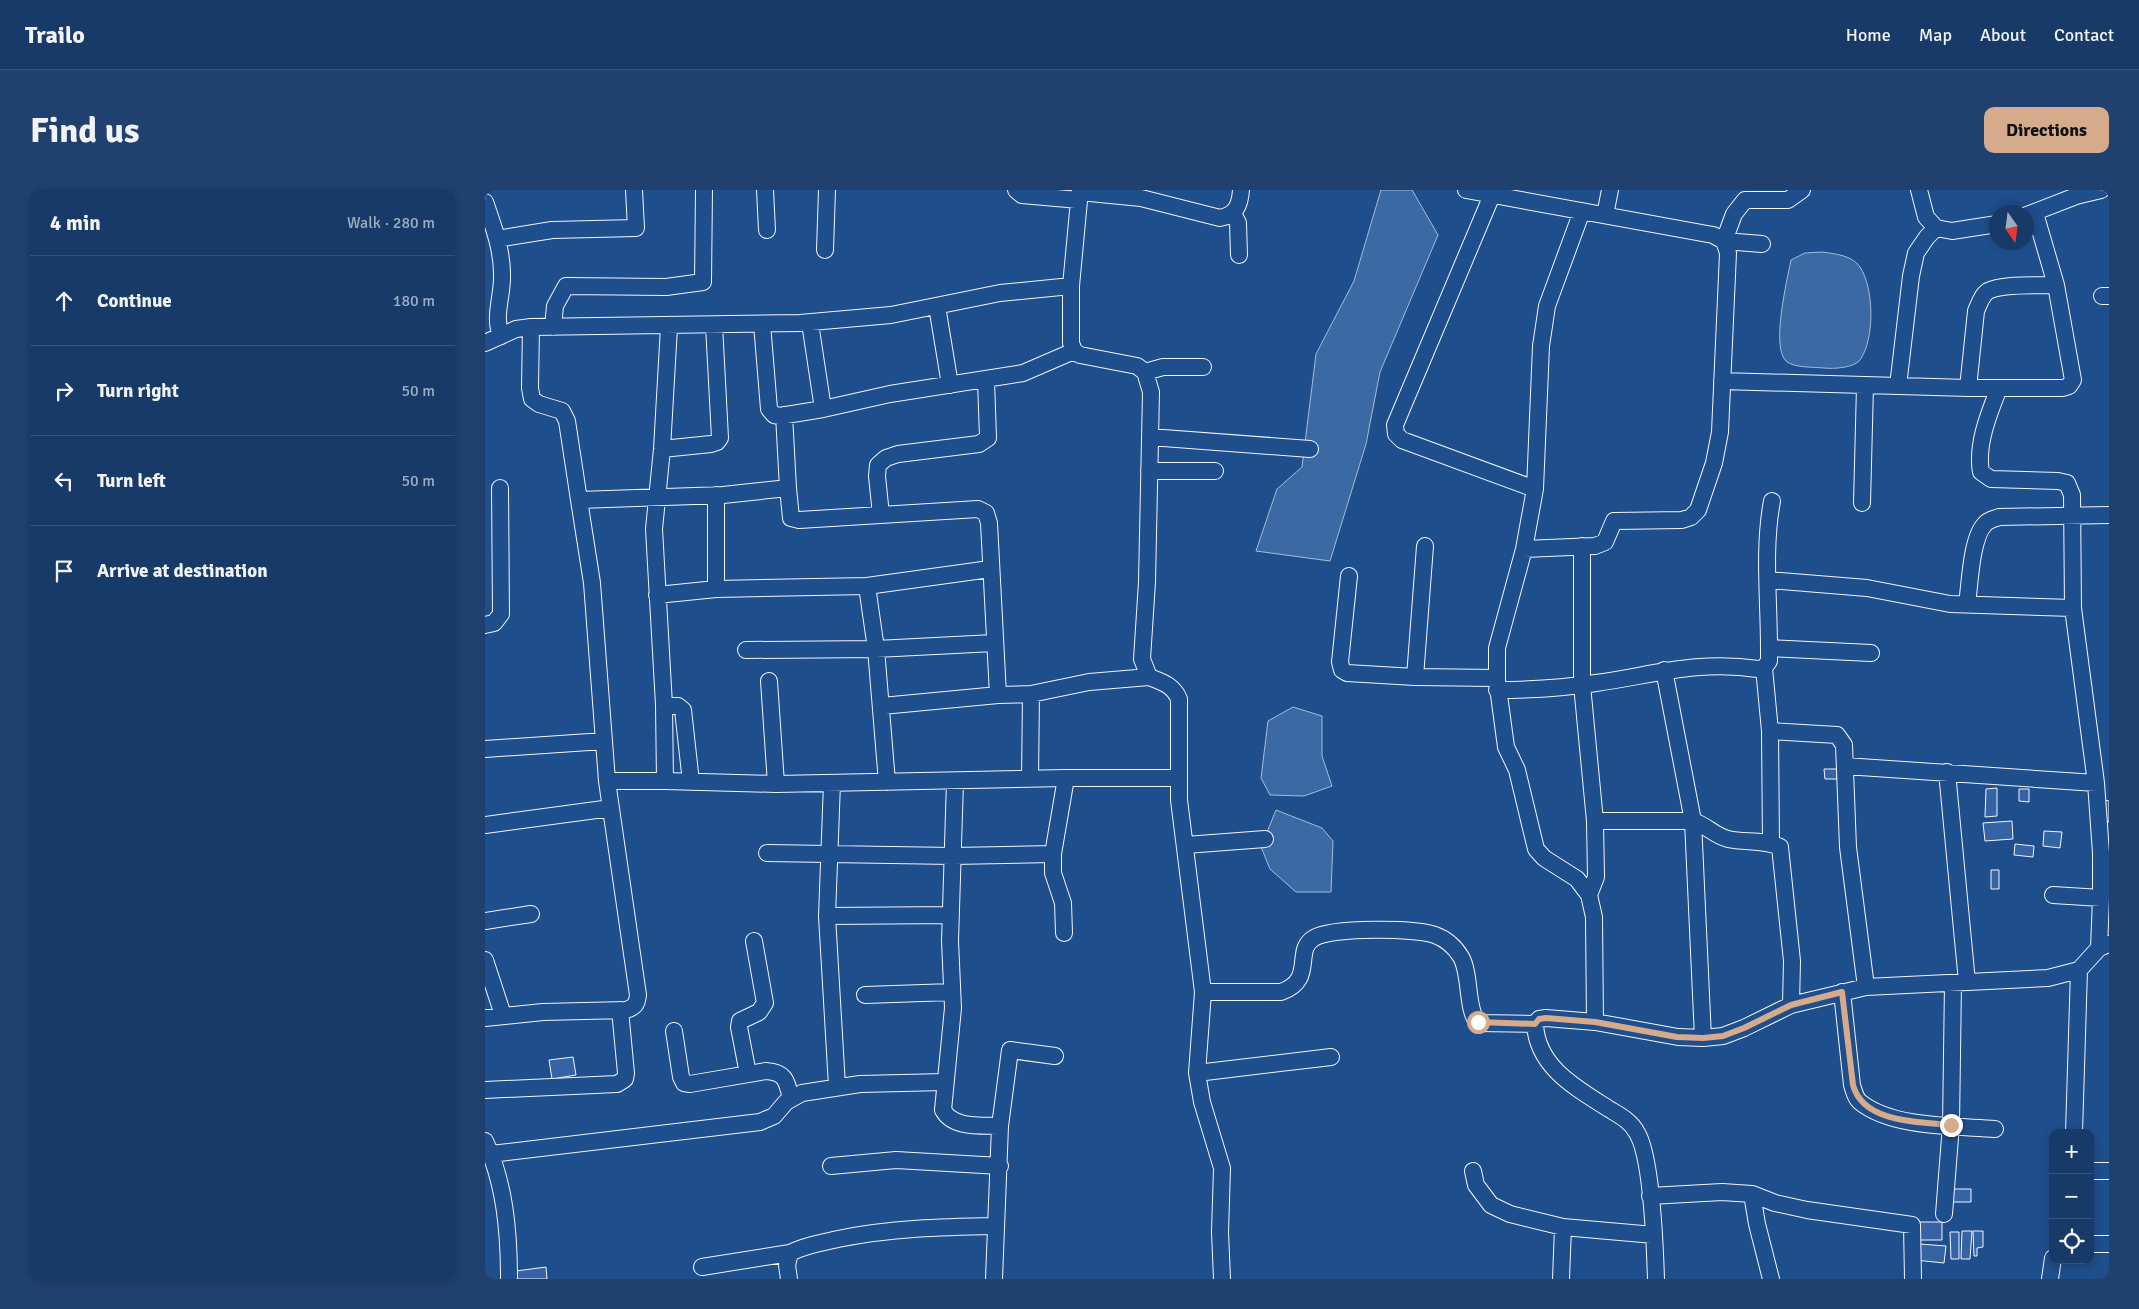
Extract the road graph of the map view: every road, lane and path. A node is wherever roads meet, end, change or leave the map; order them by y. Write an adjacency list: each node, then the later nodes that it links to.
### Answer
1 (634, 190): 24 (street)
2 (704, 190): 36 (street)
3 (765, 190): 23 (street)
4 (827, 190): 27 (street)
5 (1016, 190): 13 (street)
6 (1241, 190): 17 (street)
7 (1467, 190): 14 (street)
8 (1610, 190): 19 (street)
9 (1802, 190): 25 (street)
10 (1919, 190): 22 (street)
11 (2101, 190): 12 (street)
12 (2076, 193): 18 (street)
13 (1079, 194): 17 (street); 30 (street)
14 (1492, 195): 16 (street); 59 (street)
15 (485, 202): 24 (street)
16 (1582, 211): 19 (street); 59 (street)
17 (1233, 213): 28 (street)
18 (2034, 213)
19 (1605, 215): 25 (street)
20 (2034, 223): 29 (street)
21 (1989, 225): 22 (street)
22 (1936, 228): 47 (street)
23 (767, 230)
24 (497, 239): 38 (street)
25 (1724, 241): 26 (street); 44 (street)
26 (1762, 244)
27 (825, 250)
28 (1239, 255)
29 (2055, 285): 48 (street); 49 (street)
30 (1071, 286): 31 (street); 40 (street)
31 (937, 306): 32 (street); 45 (street)
32 (810, 322): 33 (street); 50 (street)
33 (762, 324): 34 (street); 51 (street)
34 (714, 325): 37 (street); 53 (street)
35 (531, 327): 36 (street); 38 (street); 62 (street)
36 (553, 327): 37 (street)
37 (669, 327): 53 (street)
38 (501, 336): 39 (street)
39 (485, 343)
40 (1074, 351): 42 (street); 43 (street)
41 (1203, 367): 42 (street)
42 (1145, 372): 52 (street)
43 (986, 380): 45 (street); 65 (street)
44 (1722, 381): 46 (street); 69 (street)
45 (950, 385): 50 (street)
46 (1865, 386): 47 (street); 64 (street)
47 (1898, 386): 48 (street)
48 (1967, 388): 49 (street)
49 (1999, 388): 66 (street)
50 (823, 409): 51 (street)
51 (784, 415): 58 (street)
52 (1150, 437): 54 (street); 55 (street)
53 (662, 449): 61 (street)
54 (1310, 449)
55 (1149, 471): 56 (street); 87 (street)
56 (1215, 471)
57 (500, 488): 79 (street)
58 (788, 488): 60 (street); 65 (street)
59 (1535, 489): 70 (street)
60 (716, 495): 61 (street); 75 (street)
61 (656, 496): 62 (street); 76 (street)
62 (579, 500): 97 (street)
63 (1772, 501): 73 (street)
64 (1862, 503)
65 (881, 515): 71 (street)
66 (2073, 515): 67 (street); 77 (street); 78 (street)
67 (2109, 515)
68 (1425, 546): 88 (street)
69 (1583, 546): 70 (street); 91 (street)
70 (1525, 549): 90 (street)
71 (990, 569): 74 (street); 80 (street)
72 (1349, 576): 88 (street)
73 (1768, 580): 77 (street); 81 (street)
74 (867, 586): 75 (street); 82 (street)
75 (716, 589): 76 (street)
76 (657, 595): 94 (street)
77 (1967, 604): 78 (street)
78 (2073, 608): 110 (street)
79 (485, 625)
80 (994, 643): 82 (street); 93 (street)
81 (1769, 648): 84 (street); 85 (street)
82 (876, 649): 83 (street); 95 (street)
83 (746, 650)
84 (1871, 654)
85 (1764, 668): 86 (street); 96 (street)
86 (1663, 670): 91 (street); 113 (street)
87 (1149, 677): 92 (street); 102 (street)
88 (1415, 677): 90 (street)
89 (769, 681): 111 (street)
90 (1497, 684): 91 (street); 123 (street)
91 (1582, 685): 114 (street)
92 (1031, 694): 93 (street); 103 (street)
93 (998, 695): 95 (street)
94 (664, 705): 106 (street); 107 (street)
95 (882, 706): 108 (street)
96 (1770, 731): 99 (street); 117 (street)
97 (604, 741): 98 (street); 105 (street)
98 (485, 749)
99 (1845, 766): 100 (street); 136 (street)
100 (1947, 772): 110 (street); 135 (street)
101 (1066, 778): 102 (street); 103 (street); 121 (street)
102 (1178, 778): 118 (street)
103 (1030, 779): 104 (street)
104 (955, 780): 108 (street); 122 (street)
105 (607, 781): 106 (street); 112 (street)
106 (665, 781): 107 (street)
107 (691, 782): 111 (street)
108 (887, 782): 109 (street)
109 (832, 783): 111 (street); 120 (street)
110 (2095, 783): 125 (street)
111 (776, 784)
112 (611, 808): 115 (street); 142 (street)
113 (1693, 820): 114 (street); 117 (street); 148 (street)
114 (1595, 821): 123 (street)
115 (485, 825)
116 (1265, 839): 118 (street)
117 (1771, 843): 141 (street)
118 (1185, 845): 138 (street)
119 (767, 853): 120 (street)
120 (828, 854): 122 (street); 128 (street)
121 (1053, 854): 122 (street); 130 (street)
122 (953, 856): 127 (street)
123 (1589, 895): 145 (street)
124 (2053, 895): 125 (street)
125 (2101, 898): 132 (street)
126 (531, 914): 129 (street)
127 (951, 915): 128 (street); 137 (street)
128 (827, 916): 154 (street)
129 (485, 921)
130 (1064, 933)
131 (754, 941): 151 (street)
132 (2104, 946): 134 (street)
133 (485, 960): 143 (street)
134 (2079, 970): 135 (street); 160 (street)
135 (1960, 982): 136 (street); 157 (street)
136 (1866, 987): 139 (street)
137 (952, 992): 140 (street); 153 (street)
138 (1203, 992): 146 (street); 152 (street)
139 (1842, 992): 141 (street); 157 (street)
140 (865, 995)
141 (1791, 1005): 148 (street)
142 (620, 1010): 143 (street); 155 (street)
143 (503, 1015): 144 (street)
144 (485, 1018)
145 (1595, 1022): 146 (street); 148 (street)
146 (1535, 1024): 168 (street)
147 (674, 1031): 151 (street)
148 (1703, 1038)
149 (1055, 1056): 158 (street)
150 (1331, 1057): 152 (street)
151 (748, 1074): 156 (street)
152 (1197, 1074): 181 (street)
153 (945, 1082): 154 (street); 158 (street)
154 (837, 1086): 156 (street)
155 (485, 1090)
156 (791, 1099): 161 (street)
157 (1951, 1125): 159 (street); 169 (street)
158 (1000, 1126): 163 (street)
159 (1995, 1129)
160 (2074, 1129)
161 (488, 1148): 178 (street)
162 (831, 1166): 163 (street)
163 (999, 1166): 170 (street)
164 (1473, 1171): 171 (street)
165 (2094, 1171): 166 (street)
166 (2109, 1171)
167 (1752, 1194): 168 (street); 184 (street); 185 (street)
168 (1650, 1196): 172 (street)
169 (1945, 1214)
170 (996, 1226): 175 (street); 180 (street)
171 (1563, 1227): 172 (street); 182 (street)
172 (1654, 1234): 183 (street)
173 (2094, 1244): 174 (street)
174 (2109, 1244)
175 (790, 1253): 177 (street); 179 (street)
176 (2052, 1264): 186 (street)
177 (703, 1267)
178 (509, 1279)
179 (789, 1279)
180 (994, 1279)
181 (1222, 1279)
182 (1561, 1279)
183 (1656, 1279)
184 (1771, 1279)
185 (1913, 1279)
186 (2050, 1279)

